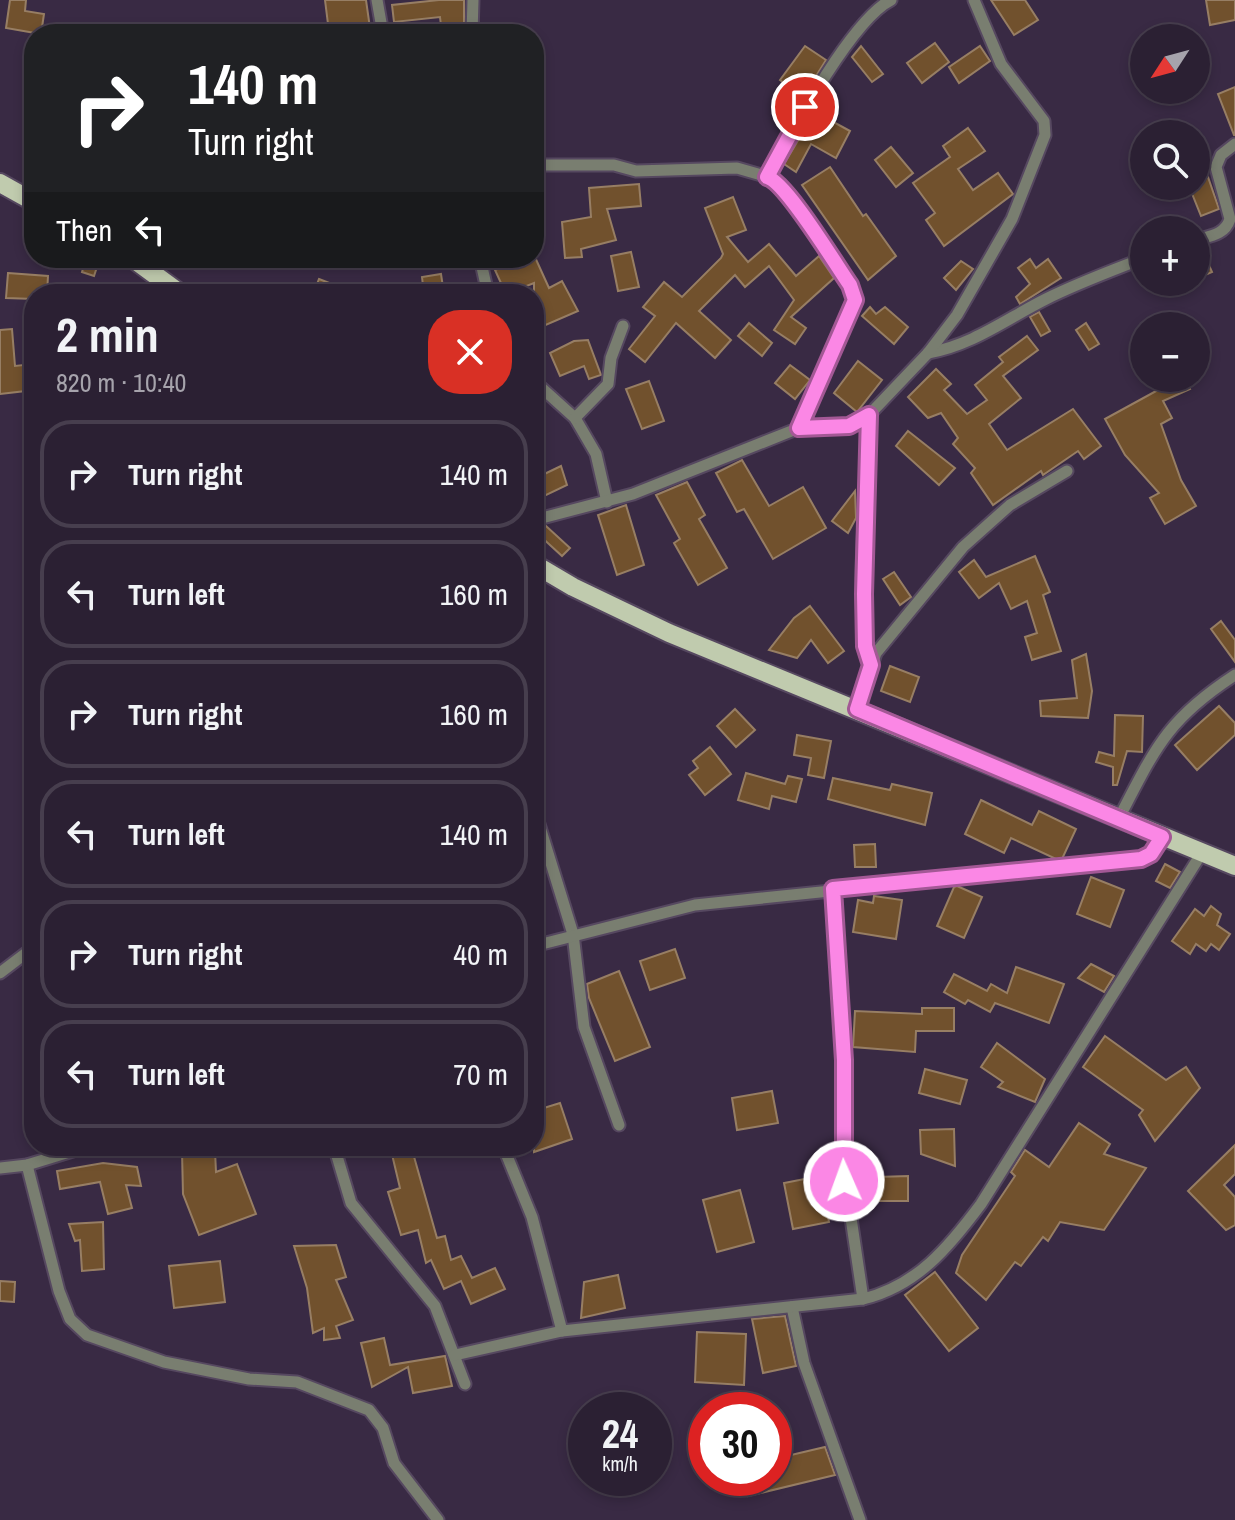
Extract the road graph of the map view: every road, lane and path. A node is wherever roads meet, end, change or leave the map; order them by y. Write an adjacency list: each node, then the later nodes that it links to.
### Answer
1 (377, 0): 5 (street)
2 (473, 0): 6 (street)
3 (891, 0): 9 (street)
4 (974, 0): 17 (street)
5 (381, 24)
6 (472, 24)
7 (1235, 144): 12 (street)
8 (544, 165): 9 (street)
9 (767, 177): 21 (street)
10 (0, 183): 11 (main road)
11 (24, 196)
12 (1210, 236)
13 (1130, 264): 17 (street)
14 (146, 268): 15 (main road)
15 (167, 284)
16 (623, 326): 20 (street)
17 (928, 353): 19 (street)
18 (544, 390): 20 (street)
19 (869, 415): 21 (street); 26 (street)
20 (575, 418): 23 (street)
21 (799, 428): 23 (street)
22 (1067, 471): 26 (street)
23 (607, 502): 24 (street)
24 (544, 518)
25 (544, 569): 28 (main road)
26 (871, 665): 28 (street)
27 (1235, 675): 29 (street)
28 (857, 709): 29 (main road)
29 (1118, 820): 30 (main road)
30 (1162, 837): 32 (main road); 34 (street)
31 (544, 840): 35 (street)
32 (1203, 851): 33 (main road); 45 (street)
33 (1235, 866)
34 (833, 889): 35 (street); 45 (street)
35 (573, 934): 36 (street); 39 (street)
36 (544, 943)
37 (24, 955): 38 (street)
38 (0, 973)
39 (619, 1125)
40 (56, 1156): 43 (street)
41 (337, 1156): 48 (street)
42 (507, 1156): 47 (street)
43 (27, 1165): 44 (street); 50 (street)
44 (0, 1168)
45 (863, 1299): 46 (street)
46 (792, 1307): 47 (street); 51 (street)
47 (562, 1331): 48 (street)
48 (455, 1355): 49 (street)
49 (465, 1384)
50 (438, 1520)
51 (860, 1520)

